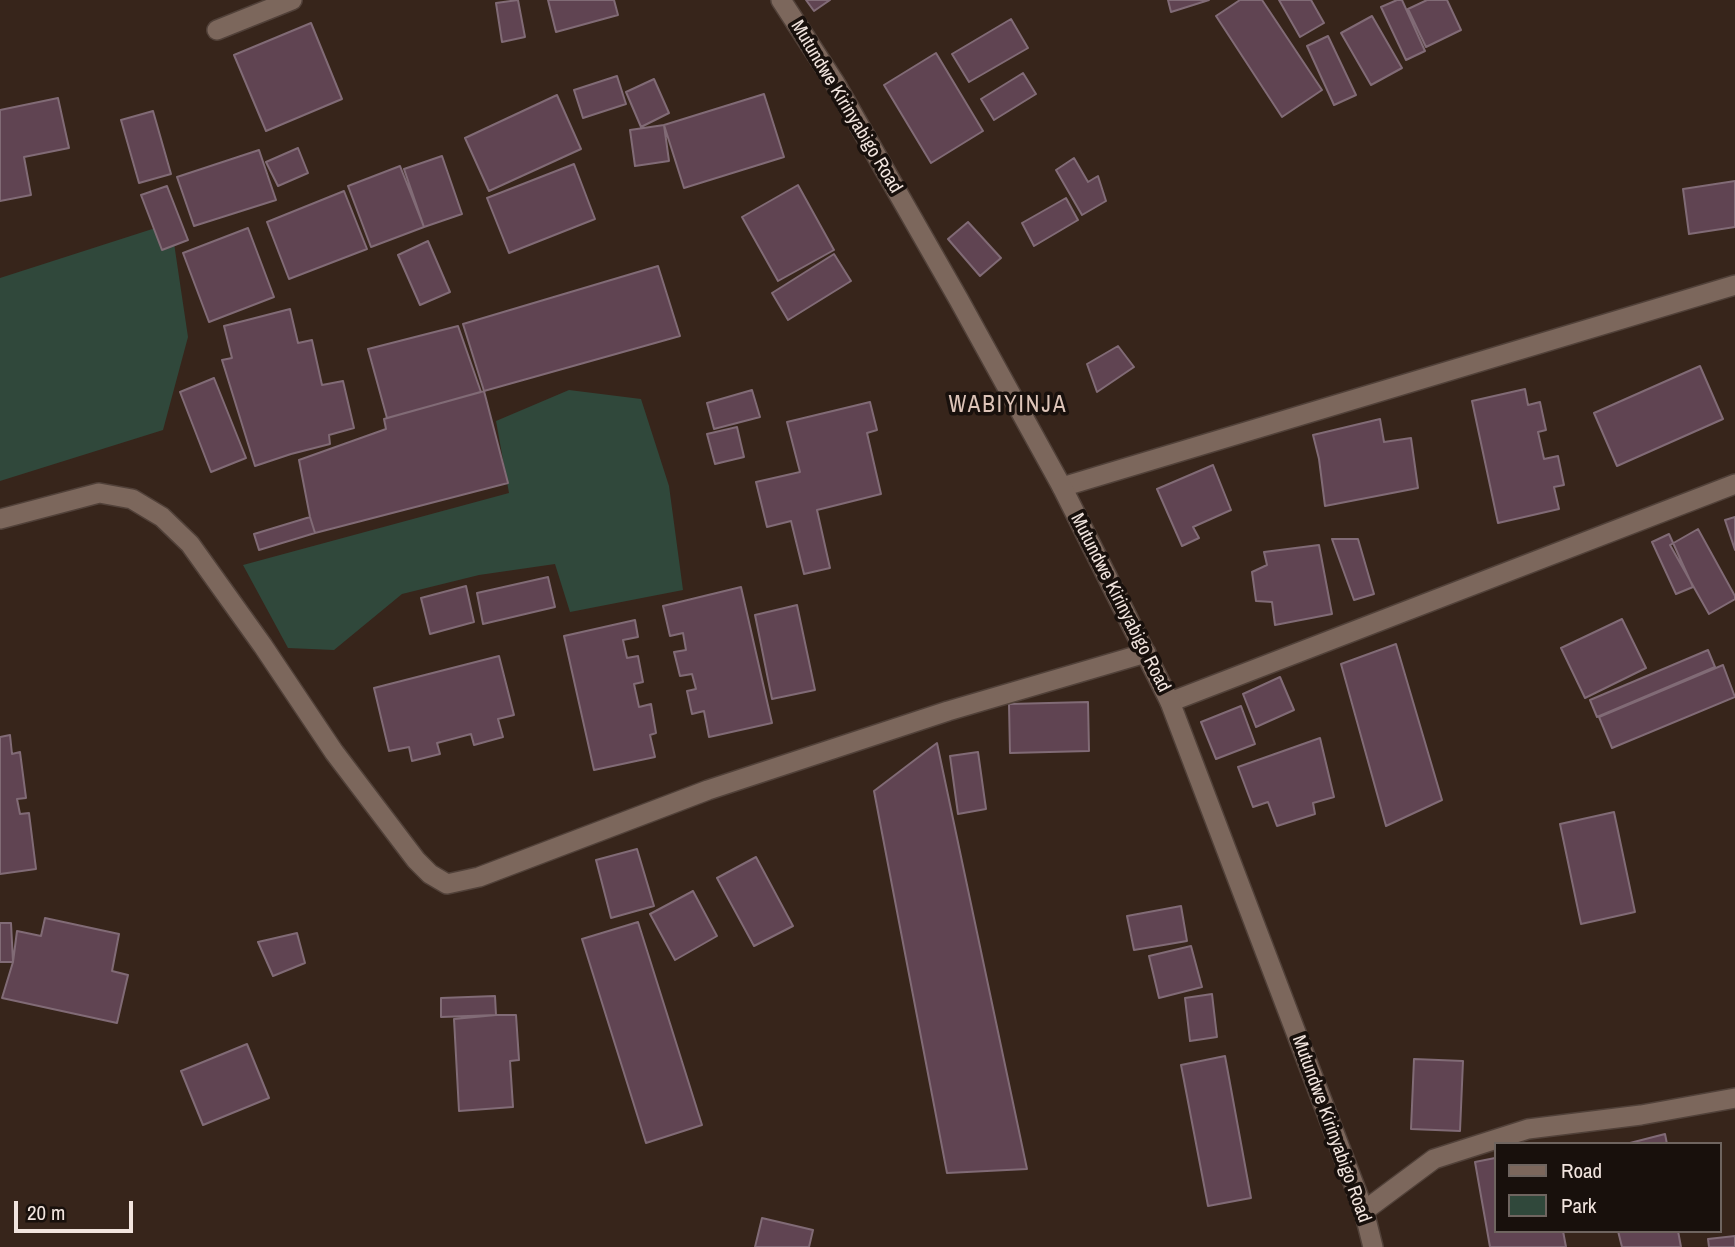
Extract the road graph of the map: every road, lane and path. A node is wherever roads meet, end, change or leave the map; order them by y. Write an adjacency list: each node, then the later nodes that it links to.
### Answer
1 (292, 0): 3 (street)
2 (781, 0): 6 (street, Mutundwe Kirinyabigo Road)
3 (217, 30)
4 (1735, 285): 6 (street)
5 (1735, 484): 9 (street)
6 (1062, 486): 8 (street, Mutundwe Kirinyabigo Road)
7 (0, 519): 8 (street)
8 (1146, 653): 9 (street, Mutundwe Kirinyabigo Road)
9 (1170, 702): 11 (street, Mutundwe Kirinyabigo Road)
10 (1735, 1098): 11 (street)
11 (1364, 1211): 12 (street, Mutundwe Kirinyabigo Road)
12 (1373, 1247)

